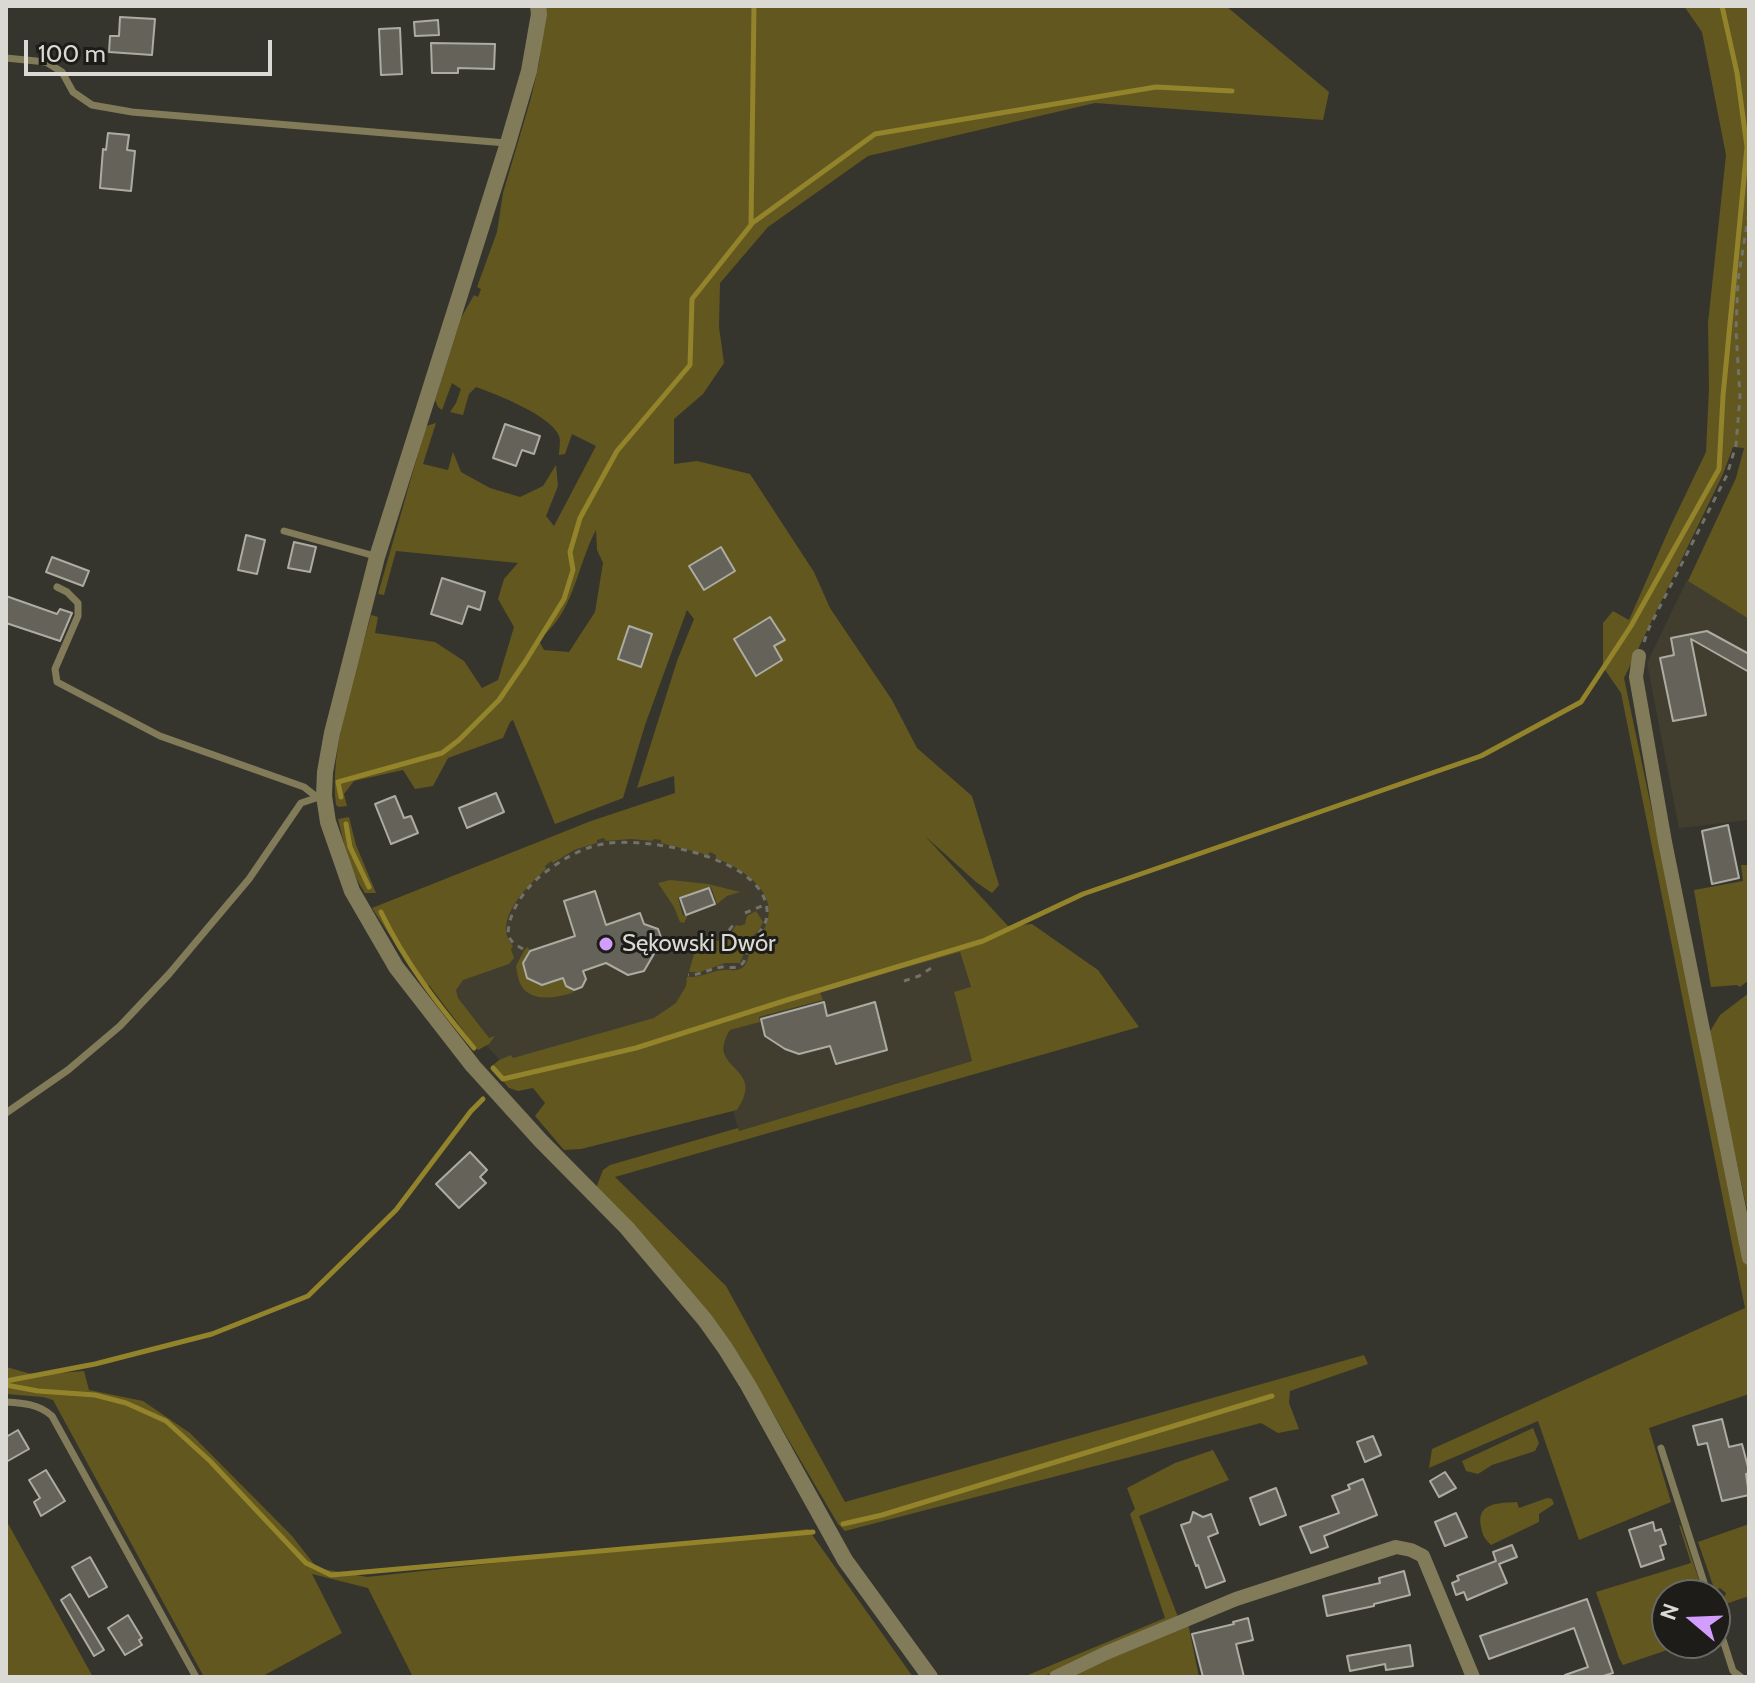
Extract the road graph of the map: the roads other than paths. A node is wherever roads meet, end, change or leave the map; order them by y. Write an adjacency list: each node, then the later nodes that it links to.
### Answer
1 (538, 6): 3 (street)
2 (6, 58): 3 (lane)
3 (508, 143): 5 (street)
4 (284, 531): 5 (lane)
5 (377, 557): 8 (street)
6 (57, 587): 8 (lane)
7 (1639, 656): 10 (street)
8 (321, 797): 9 (lane); 16 (street)
9 (6, 1113)
10 (1749, 1258)
11 (6, 1402): 15 (lane)
12 (1661, 1448): 13 (lane)
13 (1703, 1579)
14 (1729, 1659): 19 (lane)
15 (196, 1677)
16 (930, 1677)
17 (1056, 1677): 18 (street)
18 (1473, 1677)
19 (1741, 1677)

